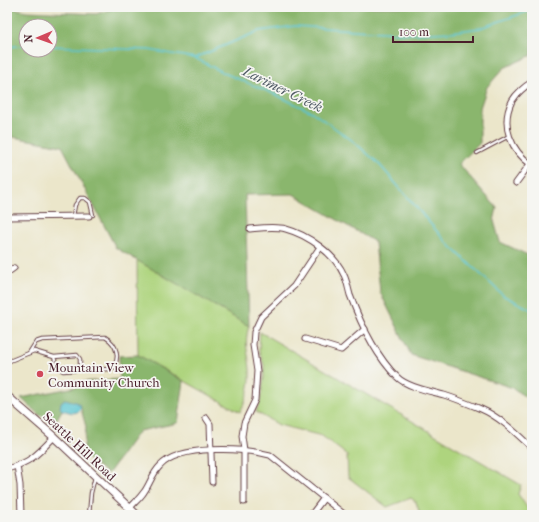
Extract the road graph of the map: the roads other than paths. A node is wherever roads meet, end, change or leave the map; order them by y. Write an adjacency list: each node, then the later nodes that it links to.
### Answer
1 (530, 83): 2 (street)
2 (509, 136): 3 (lane); 4 (street)
3 (476, 153)
4 (531, 165): 5 (street)
5 (516, 183)
6 (73, 216): 7 (street); 7 (lane); 8 (street)
7 (91, 216)
8 (7, 217)
9 (250, 229): 10 (street)
10 (320, 247): 13 (street); 24 (street)
11 (14, 268): 12 (street)
12 (7, 273)
13 (365, 329): 14 (street); 22 (street)
14 (305, 339)
15 (29, 352): 16 (lane); 17 (lane); 18 (lane)
16 (54, 357): 18 (lane); 18 (lane)
17 (7, 362)
18 (80, 367)
19 (7, 396): 21 (main road, Seattle Hill Road)
20 (206, 418): 23 (street)
21 (54, 437): 25 (street); 27 (main road, Seattle Hill Road)
22 (532, 448)
23 (212, 450): 24 (street); 28 (street); 31 (street)
24 (244, 450): 29 (street); 30 (street)
25 (17, 466): 26 (street); 32 (street)
26 (7, 469)
27 (95, 476): 31 (main road, Seattle Hill Road); 33 (lane)
28 (212, 482)
29 (324, 498): 35 (street); 36 (street)
30 (244, 502)
31 (130, 508): 34 (main road, Seattle Hill Road)
32 (21, 515)
33 (89, 515)
34 (137, 515)
35 (311, 515)
36 (345, 515)

